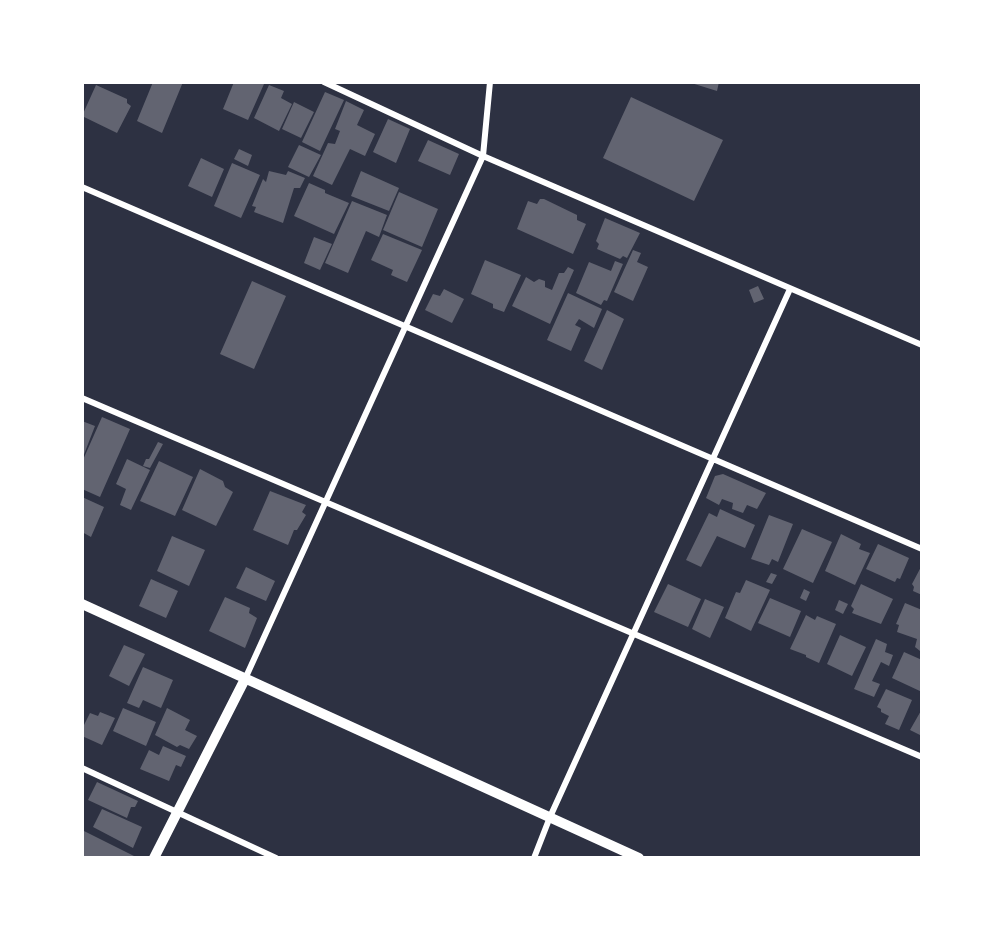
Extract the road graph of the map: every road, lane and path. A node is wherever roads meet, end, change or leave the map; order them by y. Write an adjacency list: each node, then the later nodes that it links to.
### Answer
1 (324, 82): 3 (street)
2 (490, 82): 3 (street)
3 (483, 156): 5 (street); 6 (street)
4 (82, 187): 6 (street)
5 (790, 288): 7 (street); 9 (street)
6 (406, 327): 9 (street); 10 (street)
7 (921, 345)
8 (82, 398): 10 (street)
9 (713, 459): 11 (street); 13 (street)
10 (326, 502): 13 (street); 14 (street)
11 (921, 549)
12 (82, 604): 14 (street)
13 (633, 634): 15 (street); 18 (street)
14 (245, 679): 17 (street); 18 (street)
15 (921, 757)
16 (82, 768): 17 (street)
17 (176, 812): 19 (street); 20 (street)
18 (550, 817): 21 (street); 22 (street)
19 (154, 858)
20 (276, 858)
21 (534, 858)
22 (639, 858)

